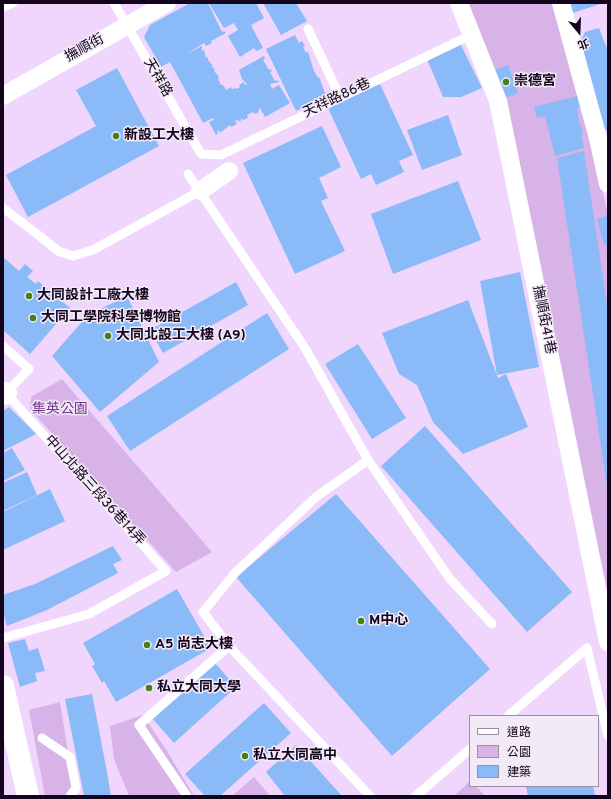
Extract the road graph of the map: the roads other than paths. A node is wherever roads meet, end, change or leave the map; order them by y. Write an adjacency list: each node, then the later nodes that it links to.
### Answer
1 (13, 3): 6 (lane)
2 (114, 3): 7 (lane, 天祥路)
3 (167, 3): 7 (street, 撫順街)
4 (459, 3): 9 (street, 撫順街41巷)
5 (561, 3): 12 (street)
6 (3, 7)
7 (127, 26): 10 (street, 撫順街); 13 (lane, 天祥路)
8 (308, 30): 11 (lane)
9 (471, 35): 11 (lane, 天祥路86巷); 24 (street, 撫順街41巷)
10 (3, 96)
11 (340, 97): 13 (lane, 天祥路86巷)
12 (603, 137): 16 (street)
13 (201, 154)
14 (229, 171): 17 (street)
15 (188, 174): 17 (lane)
16 (608, 184)
17 (200, 191): 18 (lane); 21 (lane)
18 (3, 208)
19 (3, 346): 20 (lane)
20 (5, 394): 23 (lane, 中山北路三段36巷14弄)
21 (368, 460): 22 (lane); 25 (lane)
22 (492, 624)
23 (3, 638)
24 (608, 642)
25 (229, 646): 33 (lane); 34 (lane)
26 (3, 686): 31 (main road)
27 (509, 715): 28 (lane)
28 (608, 736)
29 (42, 738): 32 (lane)
30 (469, 750): 35 (lane)
31 (28, 796)
32 (70, 796)
33 (187, 796)
34 (370, 796)
35 (416, 796)

